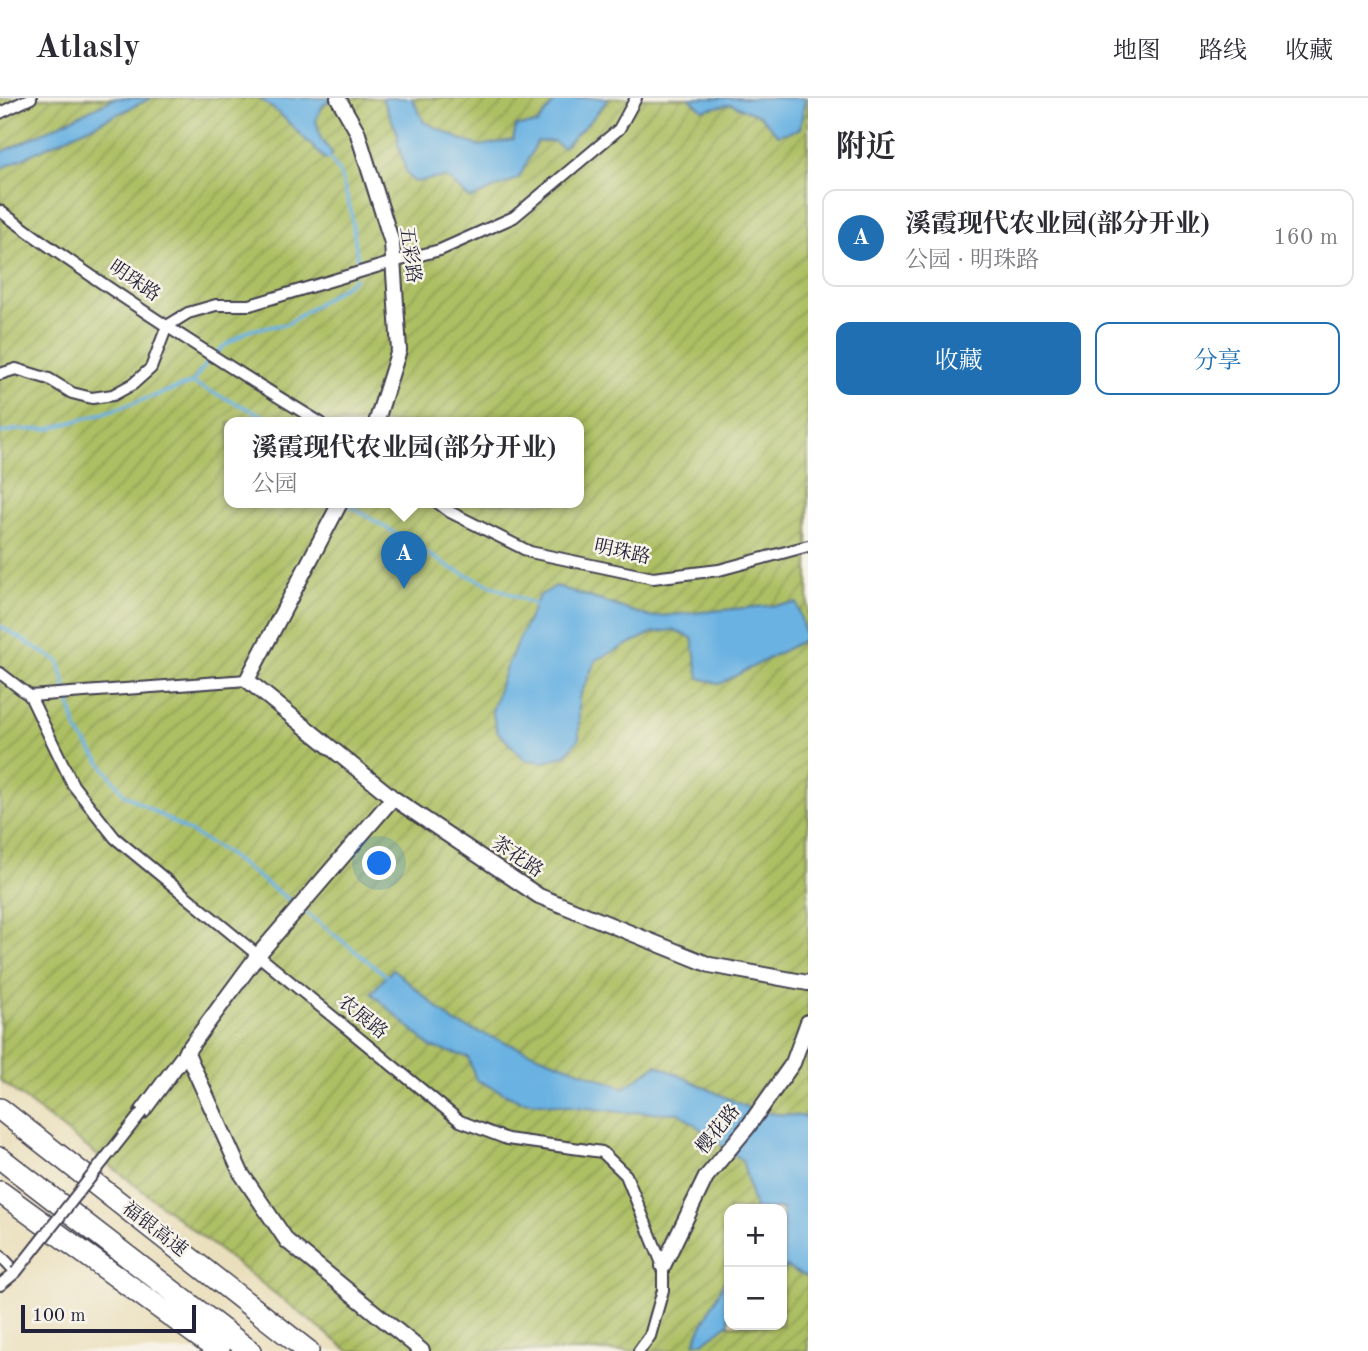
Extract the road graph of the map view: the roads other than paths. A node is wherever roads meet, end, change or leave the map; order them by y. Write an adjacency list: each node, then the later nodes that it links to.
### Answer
1 (31, 98): 4 (street)
2 (338, 98): 6 (street, 五彩路)
3 (636, 98): 6 (street)
4 (0, 113)
5 (0, 211): 7 (street, 明珠路)
6 (393, 262): 7 (street); 10 (street, 五彩路)
7 (167, 326): 8 (street); 9 (street, 明珠路)
8 (0, 373)
9 (311, 417)
10 (378, 417)
11 (337, 508): 15 (street)
12 (445, 508): 13 (street, 明珠路)
13 (808, 546)
14 (0, 673): 16 (street, 农展路)
15 (247, 680): 16 (street); 17 (street, 茶花路)
16 (30, 696): 18 (street, 农展路)
17 (393, 798): 18 (street); 19 (street, 茶花路)
18 (258, 955): 21 (street); 29 (street, 农展路)
19 (808, 983)
20 (808, 1021): 29 (street, 樱花路)
21 (187, 1051): 24 (street); 35 (street)
22 (0, 1101): 26 (highway)
23 (0, 1109): 26 (highway, 福银高速)
24 (142, 1112): 30 (street, bridge)
25 (0, 1158): 33 (highway, 福银高速)
26 (66, 1161): 34 (highway, 福银高速)
27 (0, 1192): 32 (highway)
28 (0, 1255): 30 (street)
29 (663, 1266): 36 (street, 农展路)
30 (16, 1272): 31 (street)
31 (0, 1285)
32 (219, 1351)
33 (250, 1351)
34 (308, 1351)
35 (422, 1351)
36 (639, 1351)

